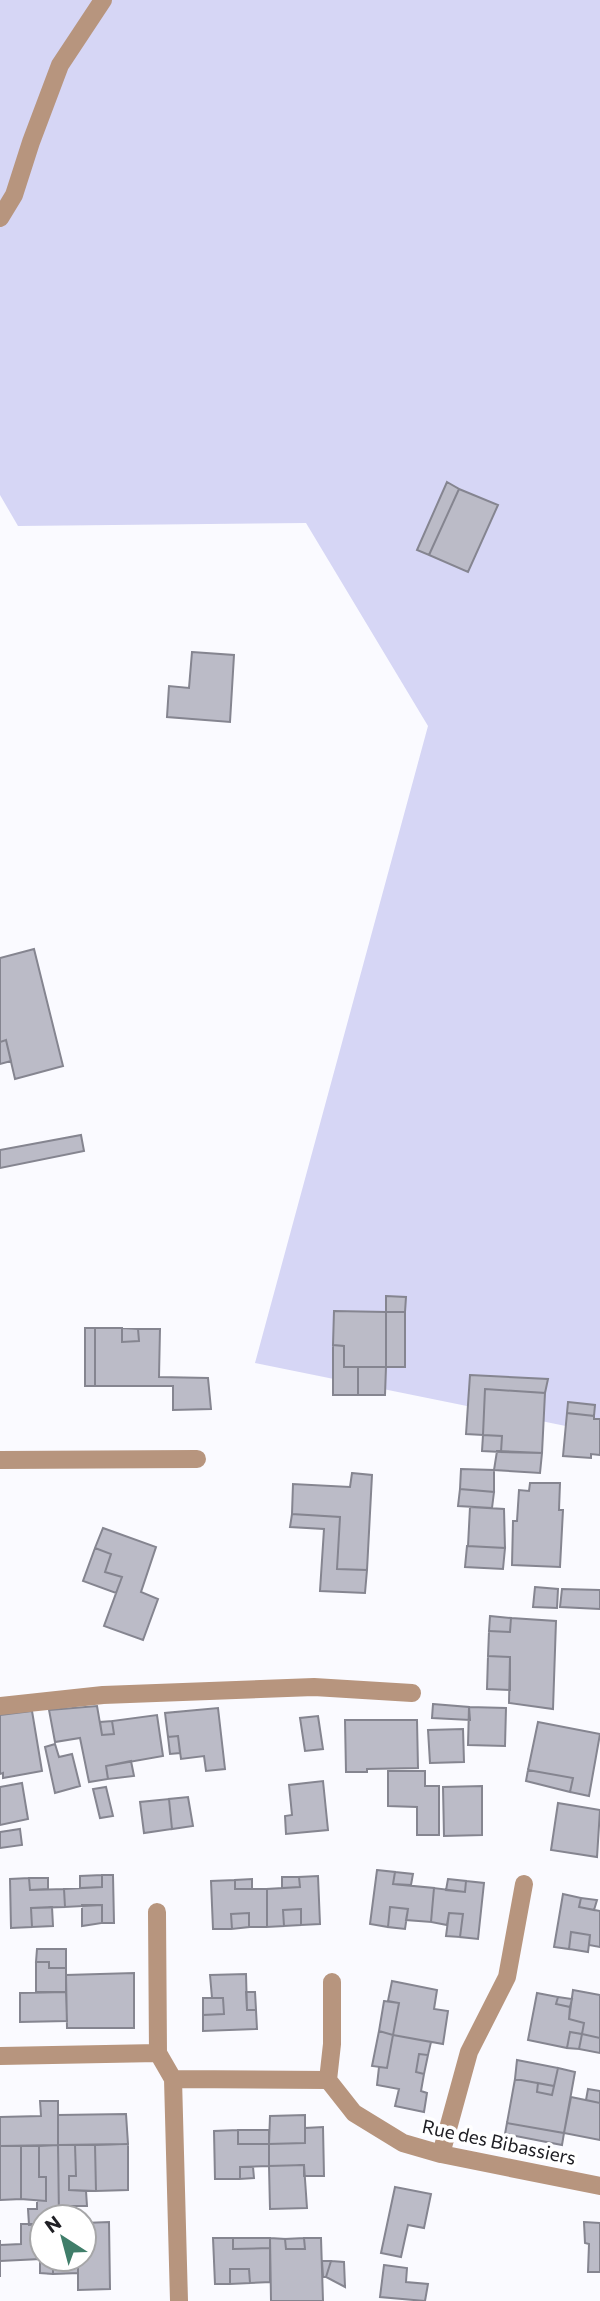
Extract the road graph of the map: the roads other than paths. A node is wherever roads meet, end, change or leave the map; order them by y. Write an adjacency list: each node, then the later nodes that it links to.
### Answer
1 (103, 0): 2 (street)
2 (0, 218)
3 (0, 1460): 4 (street)
4 (197, 1460)
5 (412, 1693): 6 (street)
6 (0, 1706)
7 (524, 1884): 14 (street)
8 (157, 1912): 10 (street)
9 (332, 1982): 13 (street)
10 (158, 2053): 11 (street); 12 (street)
11 (0, 2056)
12 (173, 2079): 13 (street); 16 (street)
13 (328, 2080): 14 (street, Rue des Bibassiers)
14 (441, 2154): 15 (street, Rue des Bibassiers)
15 (600, 2186)
16 (179, 2301)

